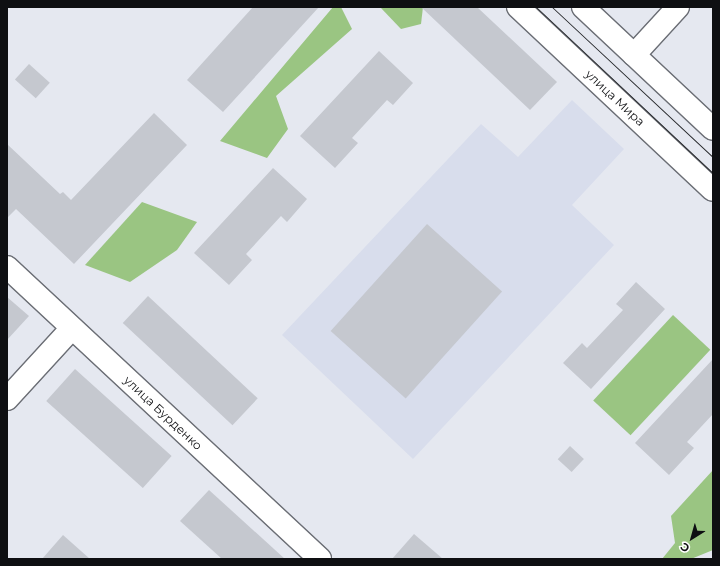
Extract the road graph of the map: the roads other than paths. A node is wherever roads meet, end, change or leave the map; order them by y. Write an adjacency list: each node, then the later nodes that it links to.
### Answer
1 (518, 7): 6 (street, улица Мира)
2 (583, 7): 4 (street)
3 (678, 7): 4 (street)
4 (634, 55): 5 (street)
5 (713, 129)
6 (713, 190)
7 (7, 267): 8 (street, улица Бурденко)
8 (72, 328): 9 (street); 10 (street, улица Бурденко)
9 (7, 399)
10 (320, 559)

